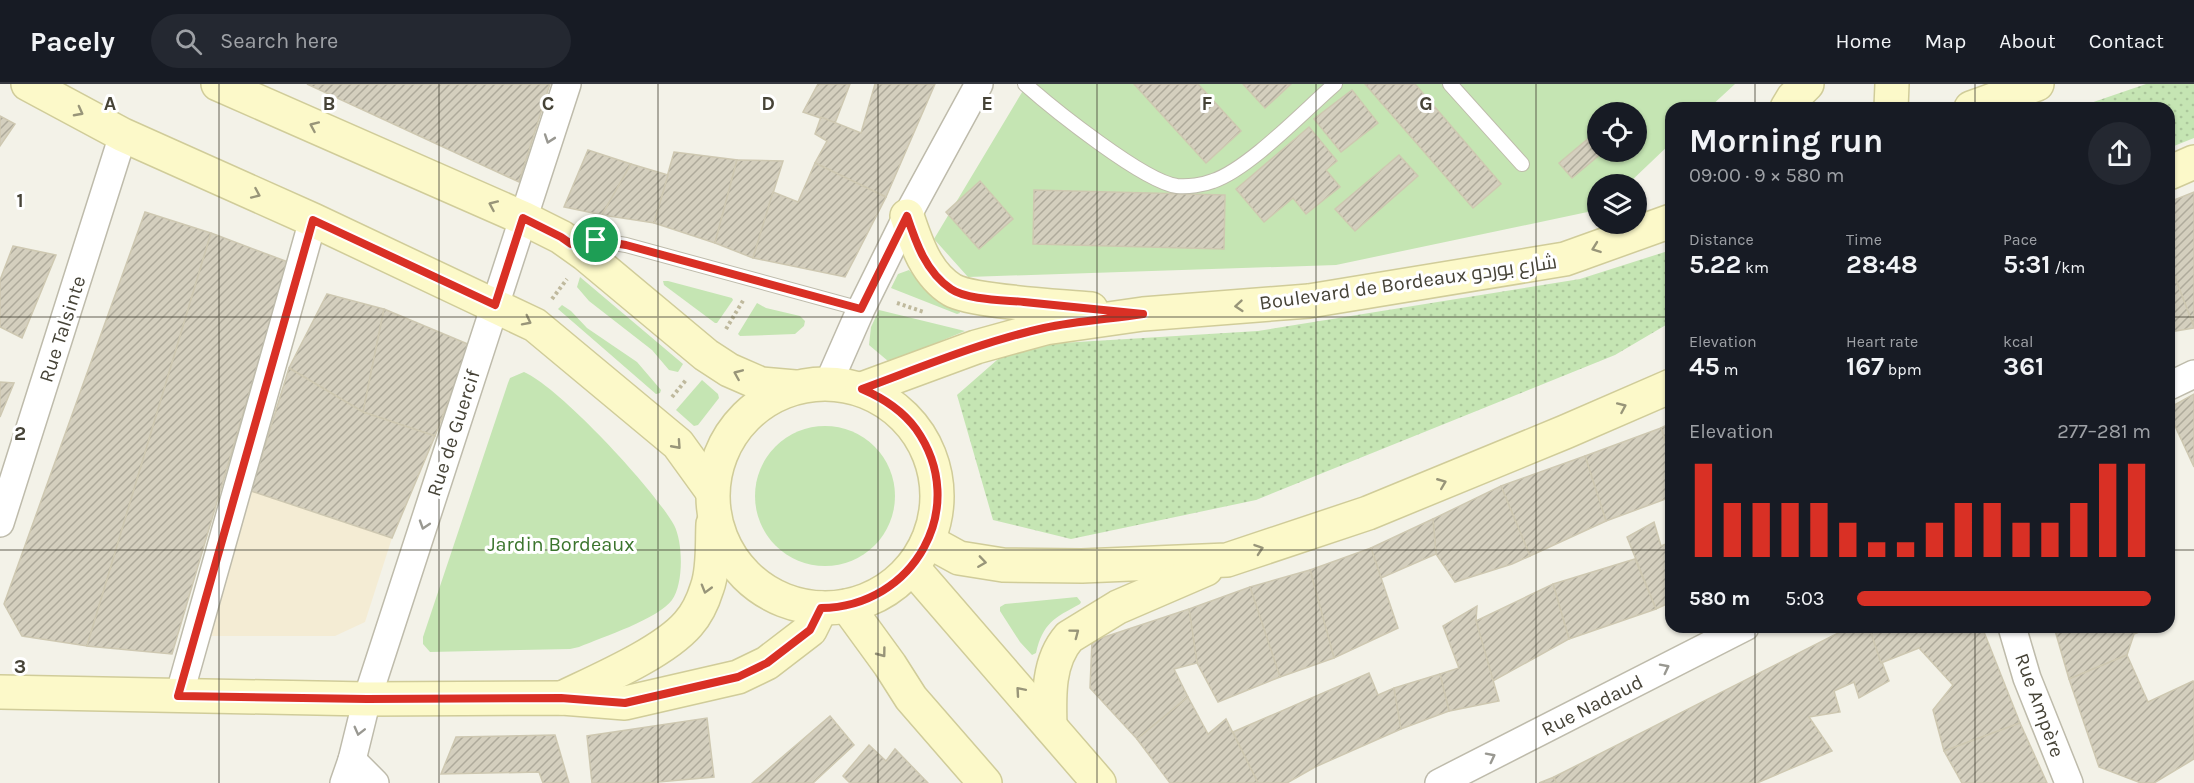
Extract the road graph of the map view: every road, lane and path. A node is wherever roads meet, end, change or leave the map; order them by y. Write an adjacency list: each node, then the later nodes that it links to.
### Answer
1 (27, 84): 14 (main road, one-way to 14)
2 (218, 84): 19 (main road, one-way to 2)
3 (567, 84): 19 (street, Rue de Guercif, one-way to 19)
4 (980, 84): 18 (street)
5 (1025, 84): 6 (lane)
6 (1335, 84)
7 (1450, 84): 16 (lane)
8 (1807, 84): 11 (main road)
9 (1892, 84): 12 (main road)
10 (2037, 84): 13 (main road)
11 (1790, 102)
12 (1891, 102)
13 (1988, 102)
14 (123, 135): 20 (main road, one-way to 20); 38 (street, Rue Talsinte)
15 (2194, 162): 17 (main road)
16 (1522, 164)
17 (2175, 170)
18 (907, 216): 26 (street); 27 (main road)
19 (523, 218): 22 (main road); 25 (street, Rue de Guercif)
20 (313, 220): 25 (main road); 45 (street)
21 (1665, 223): 27 (main road, Boulevard de Bordeaux شارع بوردو, one-way to 27)
22 (572, 258): 24 (path); 26 (lane); 33 (main road, one-way to 22)
23 (749, 291): 28 (path)
24 (550, 302)
25 (495, 305): 37 (main road, one-way to 37); 47 (street, Rue de Guercif, one-way to 47)
26 (861, 309): 32 (street)
27 (1143, 314): 34 (main road, Boulevard de Bordeaux شارع بوردو)
28 (720, 339)
29 (693, 372): 36 (path)
30 (2194, 374): 31 (street)
31 (2175, 383)
32 (828, 384): 33 (main road); 34 (main road)
33 (795, 387): 37 (main road)
34 (862, 389): 39 (main road)
35 (1665, 389): 40 (main road, one-way to 35)
36 (667, 403)
37 (713, 500): 41 (main road); 46 (main road, one-way to 46)
38 (0, 523)
39 (920, 554): 40 (main road, one-way to 40); 41 (main road); 48 (main road, one-way to 39)
40 (1227, 560): 48 (main road, one-way to 40)
41 (834, 607): 46 (main road); 51 (main road, one-way to 51)
42 (1733, 633): 53 (street, Rue Nadaud, one-way to 42)
43 (2014, 633): 54 (street, Rue Ampère)
44 (0, 692): 45 (main road)
45 (178, 696): 47 (main road)
46 (561, 698): 47 (main road)
47 (367, 699): 49 (street, Rue de Guercif, one-way to 49)
48 (1050, 726): 52 (main road)
49 (348, 771): 50 (street)
50 (375, 783)
51 (985, 783)
52 (1099, 783)
53 (1439, 783)
54 (2069, 783)

